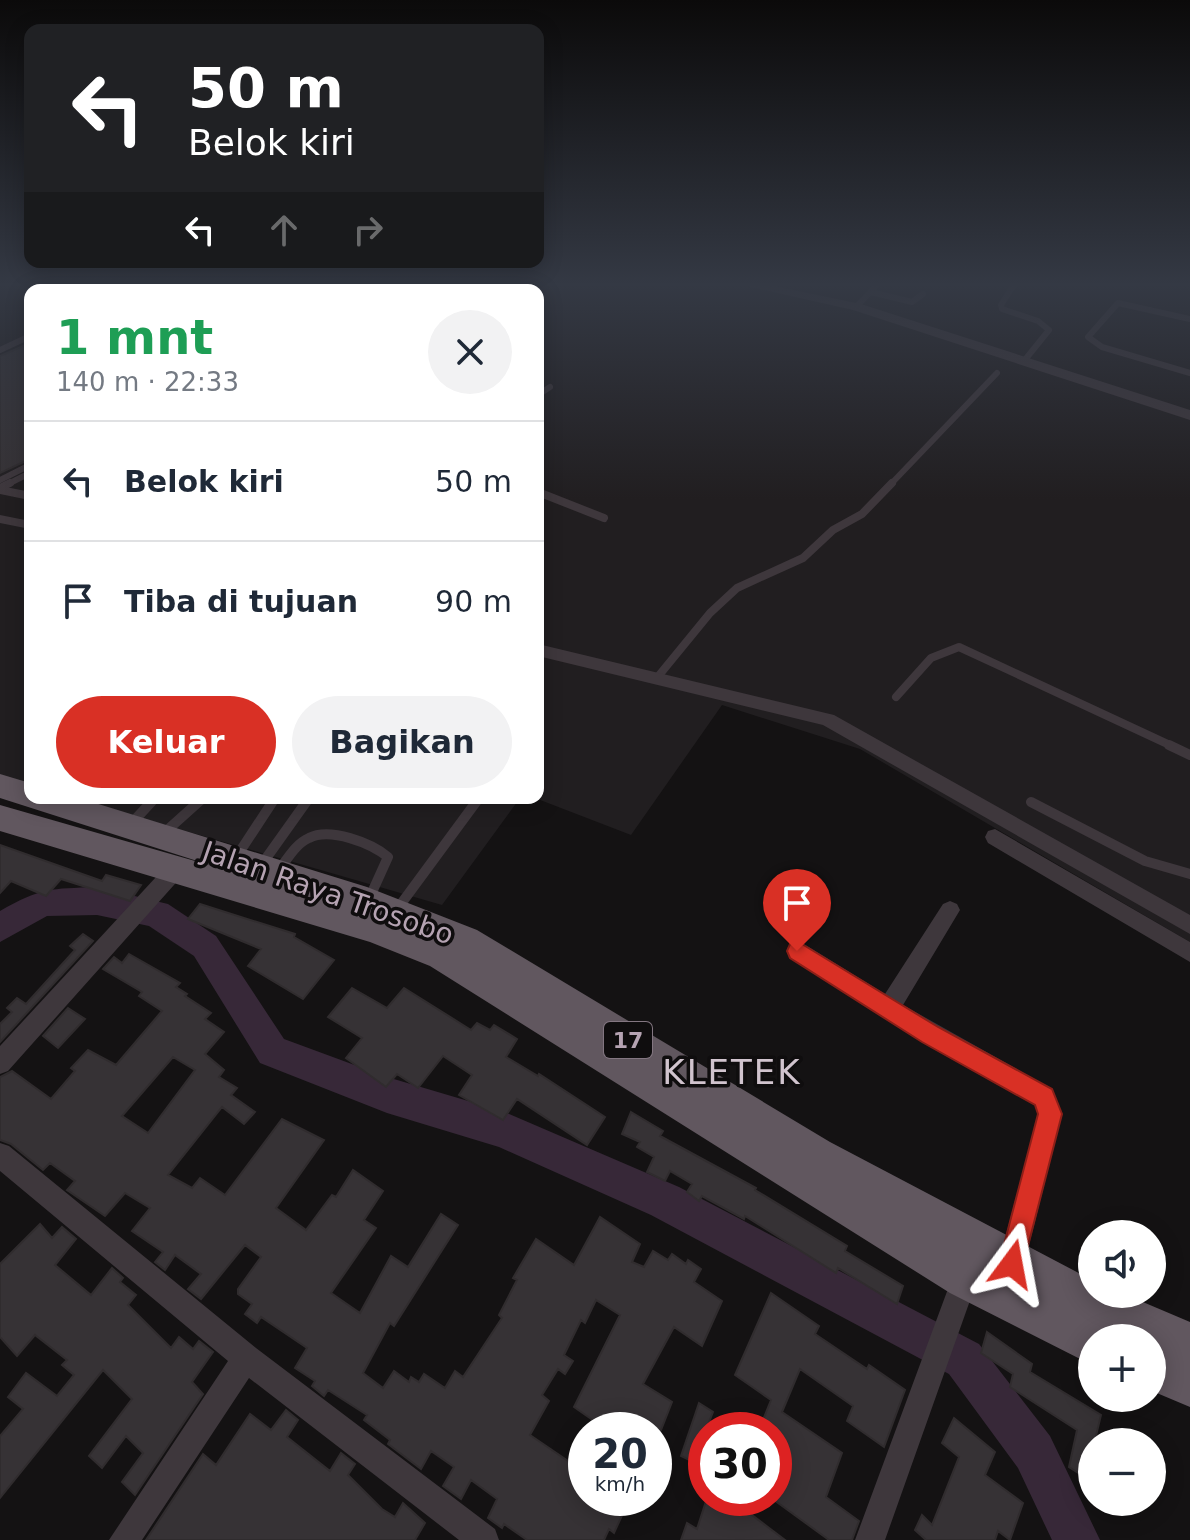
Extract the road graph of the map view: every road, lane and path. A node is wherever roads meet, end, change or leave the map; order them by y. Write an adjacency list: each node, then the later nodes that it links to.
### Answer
1 (1005, 355): 4 (street)
2 (1029, 355): 4 (lane)
3 (1129, 355): 6 (lane)
4 (1024, 361): 9 (street)
5 (997, 373): 20 (lane)
6 (1190, 373)
7 (550, 387): 8 (lane)
8 (544, 391)
9 (1190, 415)
10 (24, 468): 12 (lane)
11 (24, 476): 13 (lane)
12 (0, 480)
13 (0, 489): 15 (lane)
14 (544, 494): 16 (lane)
15 (24, 495)
16 (604, 518)
17 (0, 519): 18 (street)
18 (24, 524)
19 (544, 651): 20 (street)
20 (656, 679): 35 (street)
21 (896, 697): 22 (lane)
22 (1190, 755)
23 (0, 786): 24 (highway)
24 (24, 793)
25 (1031, 802): 37 (lane)
26 (60, 804): 33 (highway, Jalan Raya Trosobo / 17)
27 (153, 804): 33 (lane)
28 (192, 804): 33 (lane)
29 (274, 804): 36 (lane)
30 (304, 804): 36 (lane)
31 (474, 804): 39 (lane)
32 (0, 818): 38 (highway, Jalan Raya Trosobo / 17)
33 (146, 830): 36 (highway, Jalan Raya Trosobo / 17)
34 (995, 837): 35 (street)
35 (1046, 857): 41 (street); 43 (street)
36 (258, 866): 39 (highway, Jalan Raya Trosobo / 17); 39 (lane)
37 (1190, 874)
38 (167, 879): 45 (street); 48 (highway, Jalan Raya Trosobo / 17)
39 (381, 907): 47 (highway, Jalan Raya Trosobo / 17)
40 (950, 910): 44 (street)
41 (1190, 925)
42 (797, 951): 44 (street)
43 (1190, 953)
44 (889, 1008): 47 (street)
45 (0, 1063)
46 (0, 1155): 51 (street)
47 (1012, 1264): 50 (highway, Jalan Raya Trosobo / 17)
48 (965, 1278): 49 (highway, Jalan Raya Trosobo / 17); 56 (street)
49 (1078, 1335)
50 (1190, 1345)
51 (246, 1358): 54 (street); 55 (street)
52 (1166, 1374): 53 (highway)
53 (1190, 1384)
54 (124, 1540)
55 (484, 1540)
56 (870, 1540)

